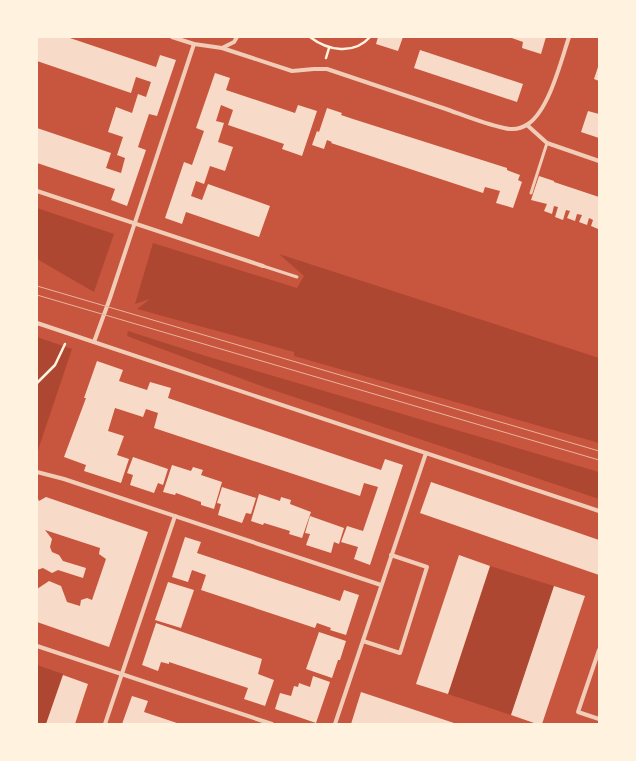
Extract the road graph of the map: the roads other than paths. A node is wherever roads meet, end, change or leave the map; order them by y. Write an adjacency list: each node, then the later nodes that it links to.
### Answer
1 (172, 37): 4 (street)
2 (237, 37): 5 (street)
3 (569, 37): 6 (street)
4 (194, 44): 5 (street); 11 (street)
5 (222, 48): 6 (street)
6 (527, 125): 7 (street)
7 (547, 143): 8 (street); 10 (lane)
8 (599, 160)
9 (37, 191): 11 (street)
10 (530, 193)
11 (135, 224): 12 (street); 15 (street)
12 (263, 266): 13 (lane)
13 (297, 277)
14 (37, 323): 15 (street)
15 (94, 342): 16 (street)
16 (426, 453): 18 (street); 20 (street)
17 (37, 472): 19 (street)
18 (599, 511)
19 (174, 516): 21 (street); 25 (street)
20 (391, 555): 21 (street); 22 (street)
21 (381, 585): 22 (street)
22 (363, 641): 29 (street)
23 (37, 646): 25 (street)
24 (599, 650): 26 (street)
25 (122, 674): 27 (street); 28 (street)
26 (599, 719)
27 (105, 724)
28 (272, 724)
29 (335, 724)

